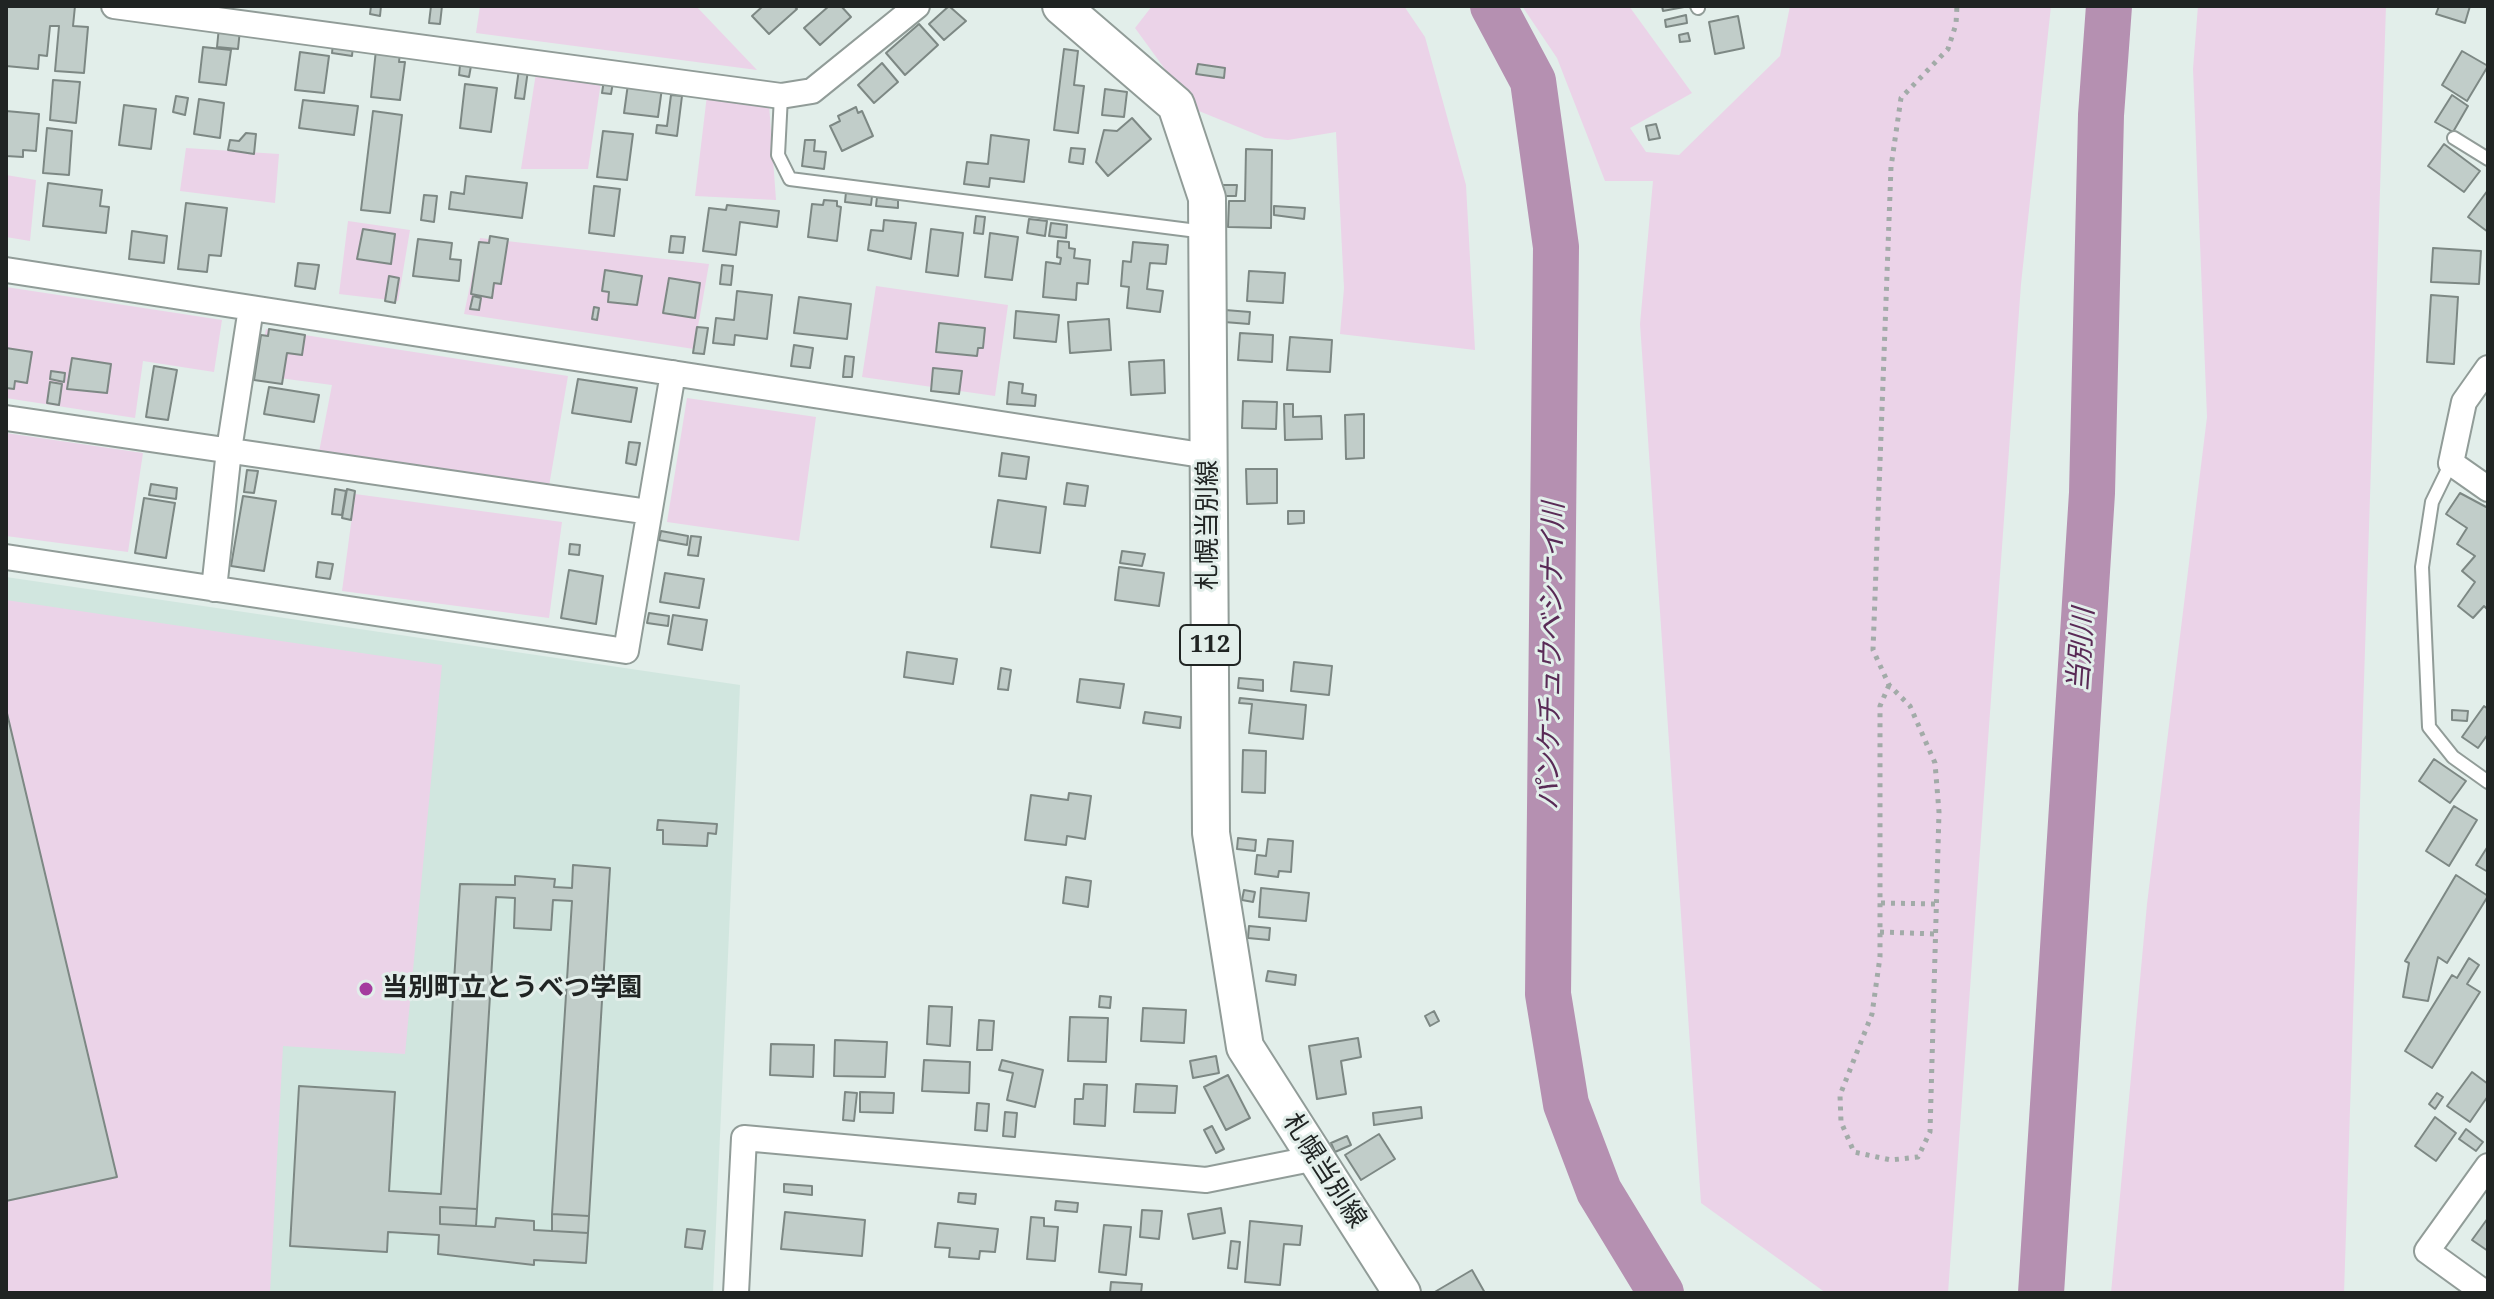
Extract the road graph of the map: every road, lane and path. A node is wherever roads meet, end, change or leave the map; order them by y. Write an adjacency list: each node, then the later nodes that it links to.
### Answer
1 (114, 6): 5 (street)
2 (917, 6): 6 (street)
3 (1061, 6): 9 (main road, 札幌当別線 / 112)
4 (1957, 6): 22 (path)
5 (289, 16): 6 (street)
6 (781, 96): 9 (lane)
7 (2454, 138): 8 (lane)
8 (2488, 159)
9 (1206, 232): 16 (main road, 札幌当別線 / 112)
10 (6, 270): 11 (street)
11 (251, 308): 13 (street); 15 (street)
12 (2488, 368): 17 (street)
13 (673, 373): 16 (street); 19 (street)
14 (6, 418): 15 (street)
15 (229, 450): 19 (street); 21 (street)
16 (1208, 456): 28 (main road, 札幌当別線 / 112)
17 (2451, 463): 18 (street); 23 (lane)
18 (2488, 489)
19 (649, 512): 21 (street)
20 (6, 557): 21 (street)
21 (214, 589)
22 (1889, 685): 24 (path); 25 (path)
23 (2488, 782)
24 (1881, 903): 25 (path); 26 (path)
25 (1937, 904): 27 (path)
26 (1880, 932): 27 (path); 27 (path)
27 (1937, 934)
28 (1316, 1158): 30 (street); 31 (main road, 札幌当別線 / 112)
29 (2488, 1166): 32 (street)
30 (736, 1293)
31 (1402, 1293)
32 (2485, 1293)

